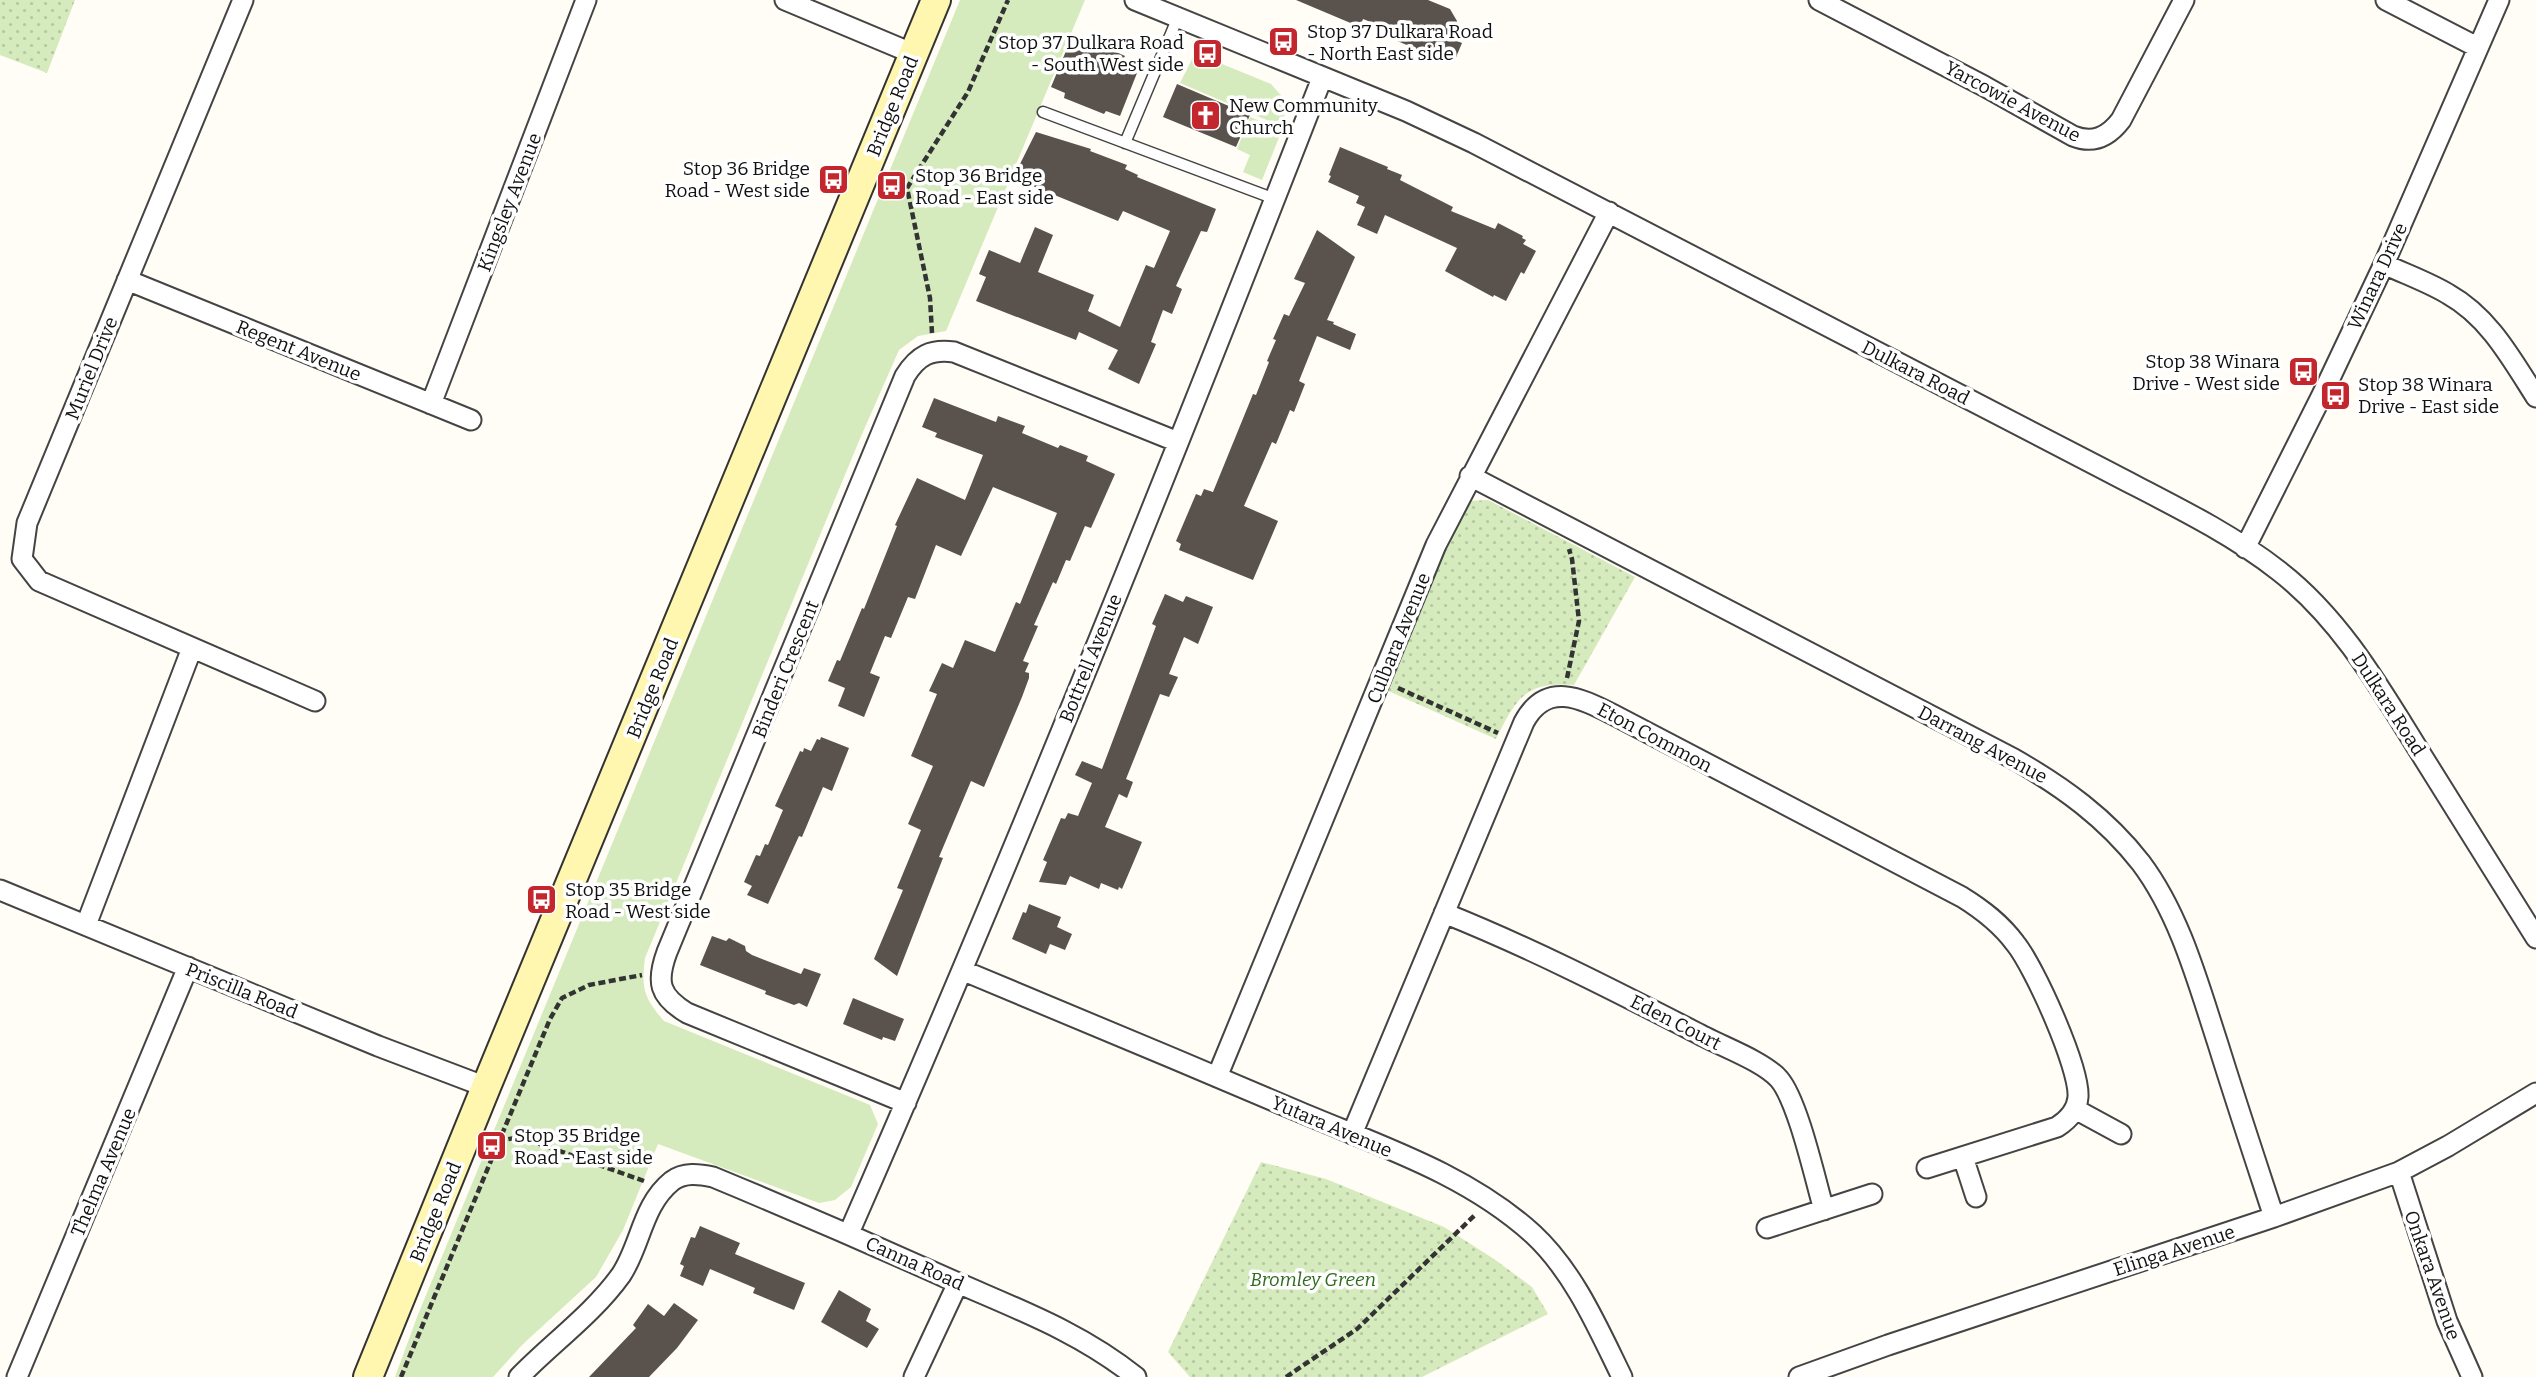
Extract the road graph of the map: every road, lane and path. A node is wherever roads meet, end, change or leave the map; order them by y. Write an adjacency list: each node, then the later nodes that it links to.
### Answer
1 (243, 0): 20 (street, Muriel Drive)
2 (586, 0): 23 (street, Kingsley Avenue)
3 (785, 0): 13 (street)
4 (936, 0): 13 (main road, Bridge Road)
5 (1008, 0): 21 (path)
6 (1137, 0): 11 (street, Dulkara Road)
7 (1819, 0): 8 (street, Yarcowie Avenue)
8 (2183, 0)
9 (2386, 0): 12 (street)
10 (2499, 0): 12 (street, Winara Drive)
11 (1178, 17): 14 (street, Dulkara Road); 16 (lane)
12 (2477, 47): 19 (street, Winara Drive)
13 (914, 54): 42 (main road, Bridge Road)
14 (1322, 78): 17 (street, Bottrell Avenue); 18 (street, Dulkara Road)
15 (1043, 112): 16 (lane)
16 (1125, 143): 17 (lane)
17 (1275, 198): 25 (street, Bottrell Avenue)
18 (1609, 212): 26 (street, Culbara Avenue); 28 (street, Dulkara Road)
19 (2384, 264): 22 (street); 28 (street, Winara Drive)
20 (127, 280): 23 (street, Regent Avenue); 29 (street, Muriel Drive)
21 (932, 351): 25 (street); 40 (street, Binderi Crescent)
22 (2536, 397)
23 (431, 404): 24 (street, Regent Avenue)
24 (471, 420)
25 (1178, 442): 39 (street, Bottrell Avenue)
26 (1470, 476): 27 (street, Darrang Avenue); 30 (street, Culbara Avenue)
27 (1559, 522): 31 (path); 57 (street, Darrang Avenue)
28 (2245, 548): 37 (street, Dulkara Road)
29 (192, 648): 32 (street, Muriel Drive); 36 (street)
30 (1381, 681): 33 (path); 41 (street, Culbara Avenue)
31 (1563, 696): 33 (street); 45 (street, Eton Common)
32 (315, 701)
33 (1515, 740): 35 (street)
34 (0, 890): 36 (street, Priscilla Road)
35 (1444, 913): 46 (street); 56 (street, Eden Court)
36 (86, 925): 38 (street, Priscilla Road)
37 (2536, 939)
38 (188, 967): 42 (street, Priscilla Road); 61 (street, Thelma Avenue)
39 (964, 971): 41 (street, Yutara Avenue); 44 (street, Bottrell Avenue)
40 (661, 973): 44 (street); 48 (path)
41 (1217, 1077): 46 (street, Yutara Avenue)
42 (486, 1087): 62 (main road, Bridge Road)
43 (2536, 1093): 51 (street, Elinga Avenue)
44 (906, 1103): 59 (street, Bottrell Avenue)
45 (2075, 1109): 47 (street); 49 (street)
46 (1352, 1134): 55 (street, Yutara Avenue)
47 (2121, 1134)
48 (498, 1141): 52 (path); 63 (path)
49 (1963, 1157): 50 (street); 54 (street)
50 (1927, 1168)
51 (2399, 1172): 57 (street, Elinga Avenue); 70 (street, Onkara Avenue)
52 (664, 1188): 59 (street, Canna Road); 64 (street)
53 (1871, 1194): 56 (street)
54 (1976, 1197)
55 (1489, 1199): 67 (path); 68 (street, Yutara Avenue)
56 (1824, 1210): 58 (street)
57 (2274, 1217): 69 (street, Elinga Avenue)
58 (1767, 1228)
59 (849, 1233): 60 (street, Canna Road)
60 (958, 1283): 65 (street); 66 (street, Canna Road)
61 (17, 1377)
62 (368, 1377)
63 (401, 1377)
64 (519, 1377)
65 (914, 1377)
66 (1136, 1377)
67 (1286, 1377)
68 (1622, 1377)
69 (1800, 1377)
70 (2472, 1377)

